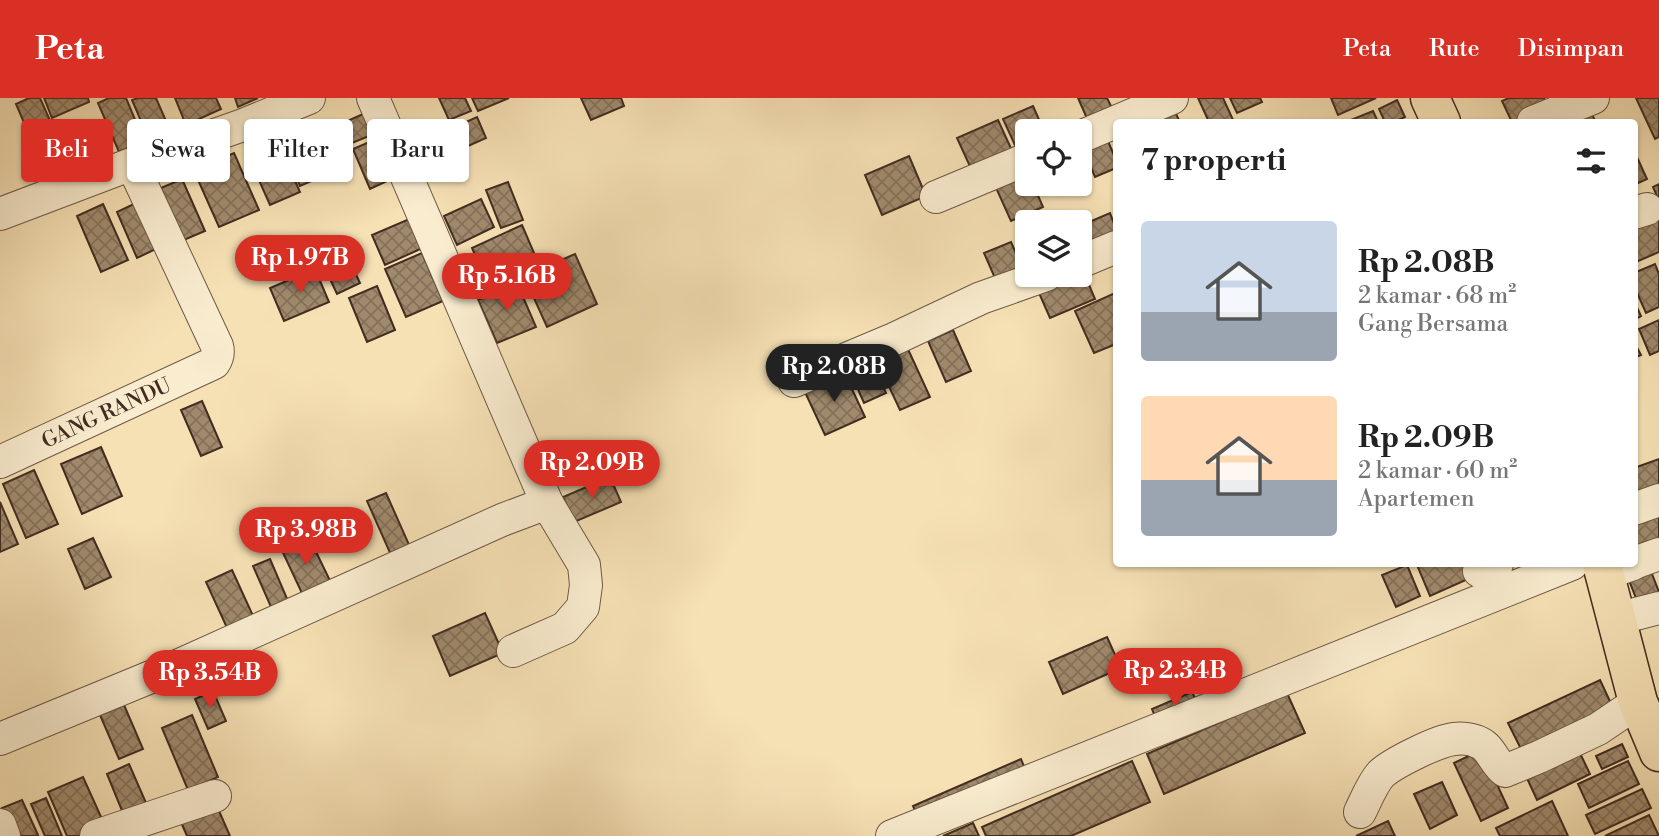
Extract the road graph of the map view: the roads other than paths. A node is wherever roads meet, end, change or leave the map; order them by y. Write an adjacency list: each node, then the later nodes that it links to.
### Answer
1 (309, 98): 8 (street)
2 (373, 98): 21 (street)
3 (1172, 98): 5 (street)
4 (1593, 98): 6 (street)
5 (1122, 119)
6 (1540, 119)
7 (1113, 123): 9 (street)
8 (230, 129)
9 (1092, 132)
10 (1015, 164): 13 (street)
11 (127, 165): 14 (street)
12 (141, 182): 19 (street, GANG RANDU)
13 (936, 197)
14 (0, 214)
15 (1113, 248): 16 (street)
16 (1092, 257)
17 (1015, 286): 18 (street)
18 (794, 381)
19 (0, 463)
20 (1659, 500): 22 (street)
21 (547, 503): 29 (street); 31 (street)
22 (1638, 508)
23 (1659, 554): 24 (street)
24 (1638, 559)
25 (1606, 567): 38 (street)
26 (1609, 567): 28 (highway)
27 (1659, 608): 28 (street)
28 (1616, 619): 30 (highway)
29 (513, 651)
30 (1638, 702): 32 (highway); 34 (street)
31 (0, 739)
32 (1659, 752)
33 (215, 796): 37 (street)
34 (1360, 812)
35 (0, 825): 36 (street)
36 (4, 836)
37 (96, 836)
38 (892, 836)

